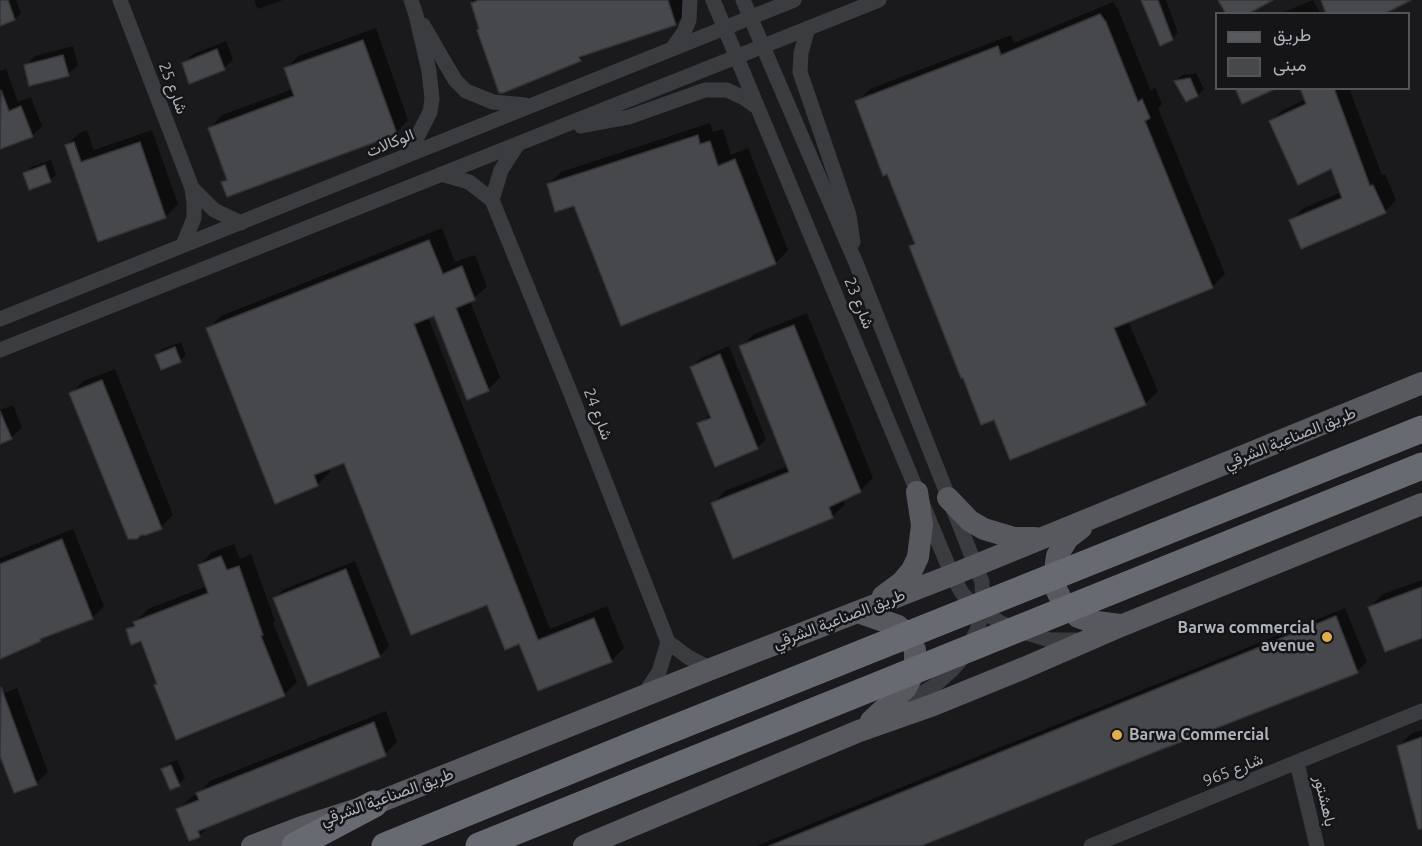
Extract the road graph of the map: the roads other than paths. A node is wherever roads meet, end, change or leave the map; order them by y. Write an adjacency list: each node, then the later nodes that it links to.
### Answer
1 (120, 0): 21 (street, شارع 25)
2 (411, 0): 8 (street)
3 (690, 0): 13 (street)
4 (713, 0): 10 (street, شارع 23)
5 (743, 0): 9 (street, شارع 23)
6 (794, 0): 9 (street, الوكالات)
7 (879, 0): 11 (street)
8 (416, 15): 15 (street); 19 (street)
9 (750, 17): 10 (street, الوكالات); 12 (street, شارع 23)
10 (724, 28): 13 (street, الوكالات); 14 (street, شارع 23)
11 (808, 28): 12 (street); 25 (street, شارع 23)
12 (762, 46): 14 (street); 25 (street, شارع 23)
13 (672, 50): 15 (street, الوكالات)
14 (736, 56): 16 (street, شارع 23); 17 (street)
15 (534, 105): 19 (street, الوكالات)
16 (759, 108): 17 (street); 31 (street, شارع 23)
17 (549, 132): 18 (street)
18 (518, 144): 20 (street); 22 (street)
19 (408, 155): 23 (street, الوكالات)
20 (441, 174): 22 (street); 27 (street)
21 (192, 188): 23 (street, شارع 25); 24 (street, شارع 25)
22 (492, 200): 42 (street, شارع 24)
23 (241, 223): 24 (street, الوكالات)
24 (183, 245): 26 (street, الوكالات)
25 (856, 263): 32 (street, شارع 23)
26 (4, 315)
27 (0, 350)
28 (1422, 383): 34 (main road, طريق الصناعية الشرقي)
29 (1422, 429): 51 (highway, bridge)
30 (1422, 466): 52 (highway, bridge)
31 (917, 492): 37 (street, شارع 23); 39 (main road)
32 (948, 498): 35 (main road); 36 (street, شارع 23)
33 (1422, 504): 40 (main road)
34 (1100, 516): 35 (main road, طريق الصناعية الشرقي); 40 (main road)
35 (1046, 537): 36 (main road, طريق الصناعية الشرقي)
36 (975, 566): 37 (main road, طريق الصناعية الشرقي); 38 (street, شارع 23)
37 (952, 575): 38 (street, شارع 23); 39 (main road, طريق الصناعية الشرقي)
38 (983, 611): 41 (street, شارع 23); 46 (street, شارع 23)
39 (858, 612): 43 (main road, طريق الصناعية الشرقي); 46 (main road)
40 (1123, 626): 41 (main road)
41 (1089, 640): 46 (main road)
42 (668, 642): 43 (street); 44 (street)
43 (711, 669): 44 (main road, طريق الصناعية الشرقي)
44 (642, 697): 48 (main road, طريق الصناعية الشرقي)
45 (1422, 711): 47 (street, شارع 965)
46 (859, 731): 53 (main road)
47 (1297, 763): 54 (street, شارع 965); 55 (street, باهشتور)
48 (374, 804): 49 (main road, طريق الصناعية الشرقي); 50 (highway)
49 (252, 846)
50 (295, 846)
51 (385, 846)
52 (479, 846)
53 (584, 846)
54 (1091, 846)
55 (1317, 846)

